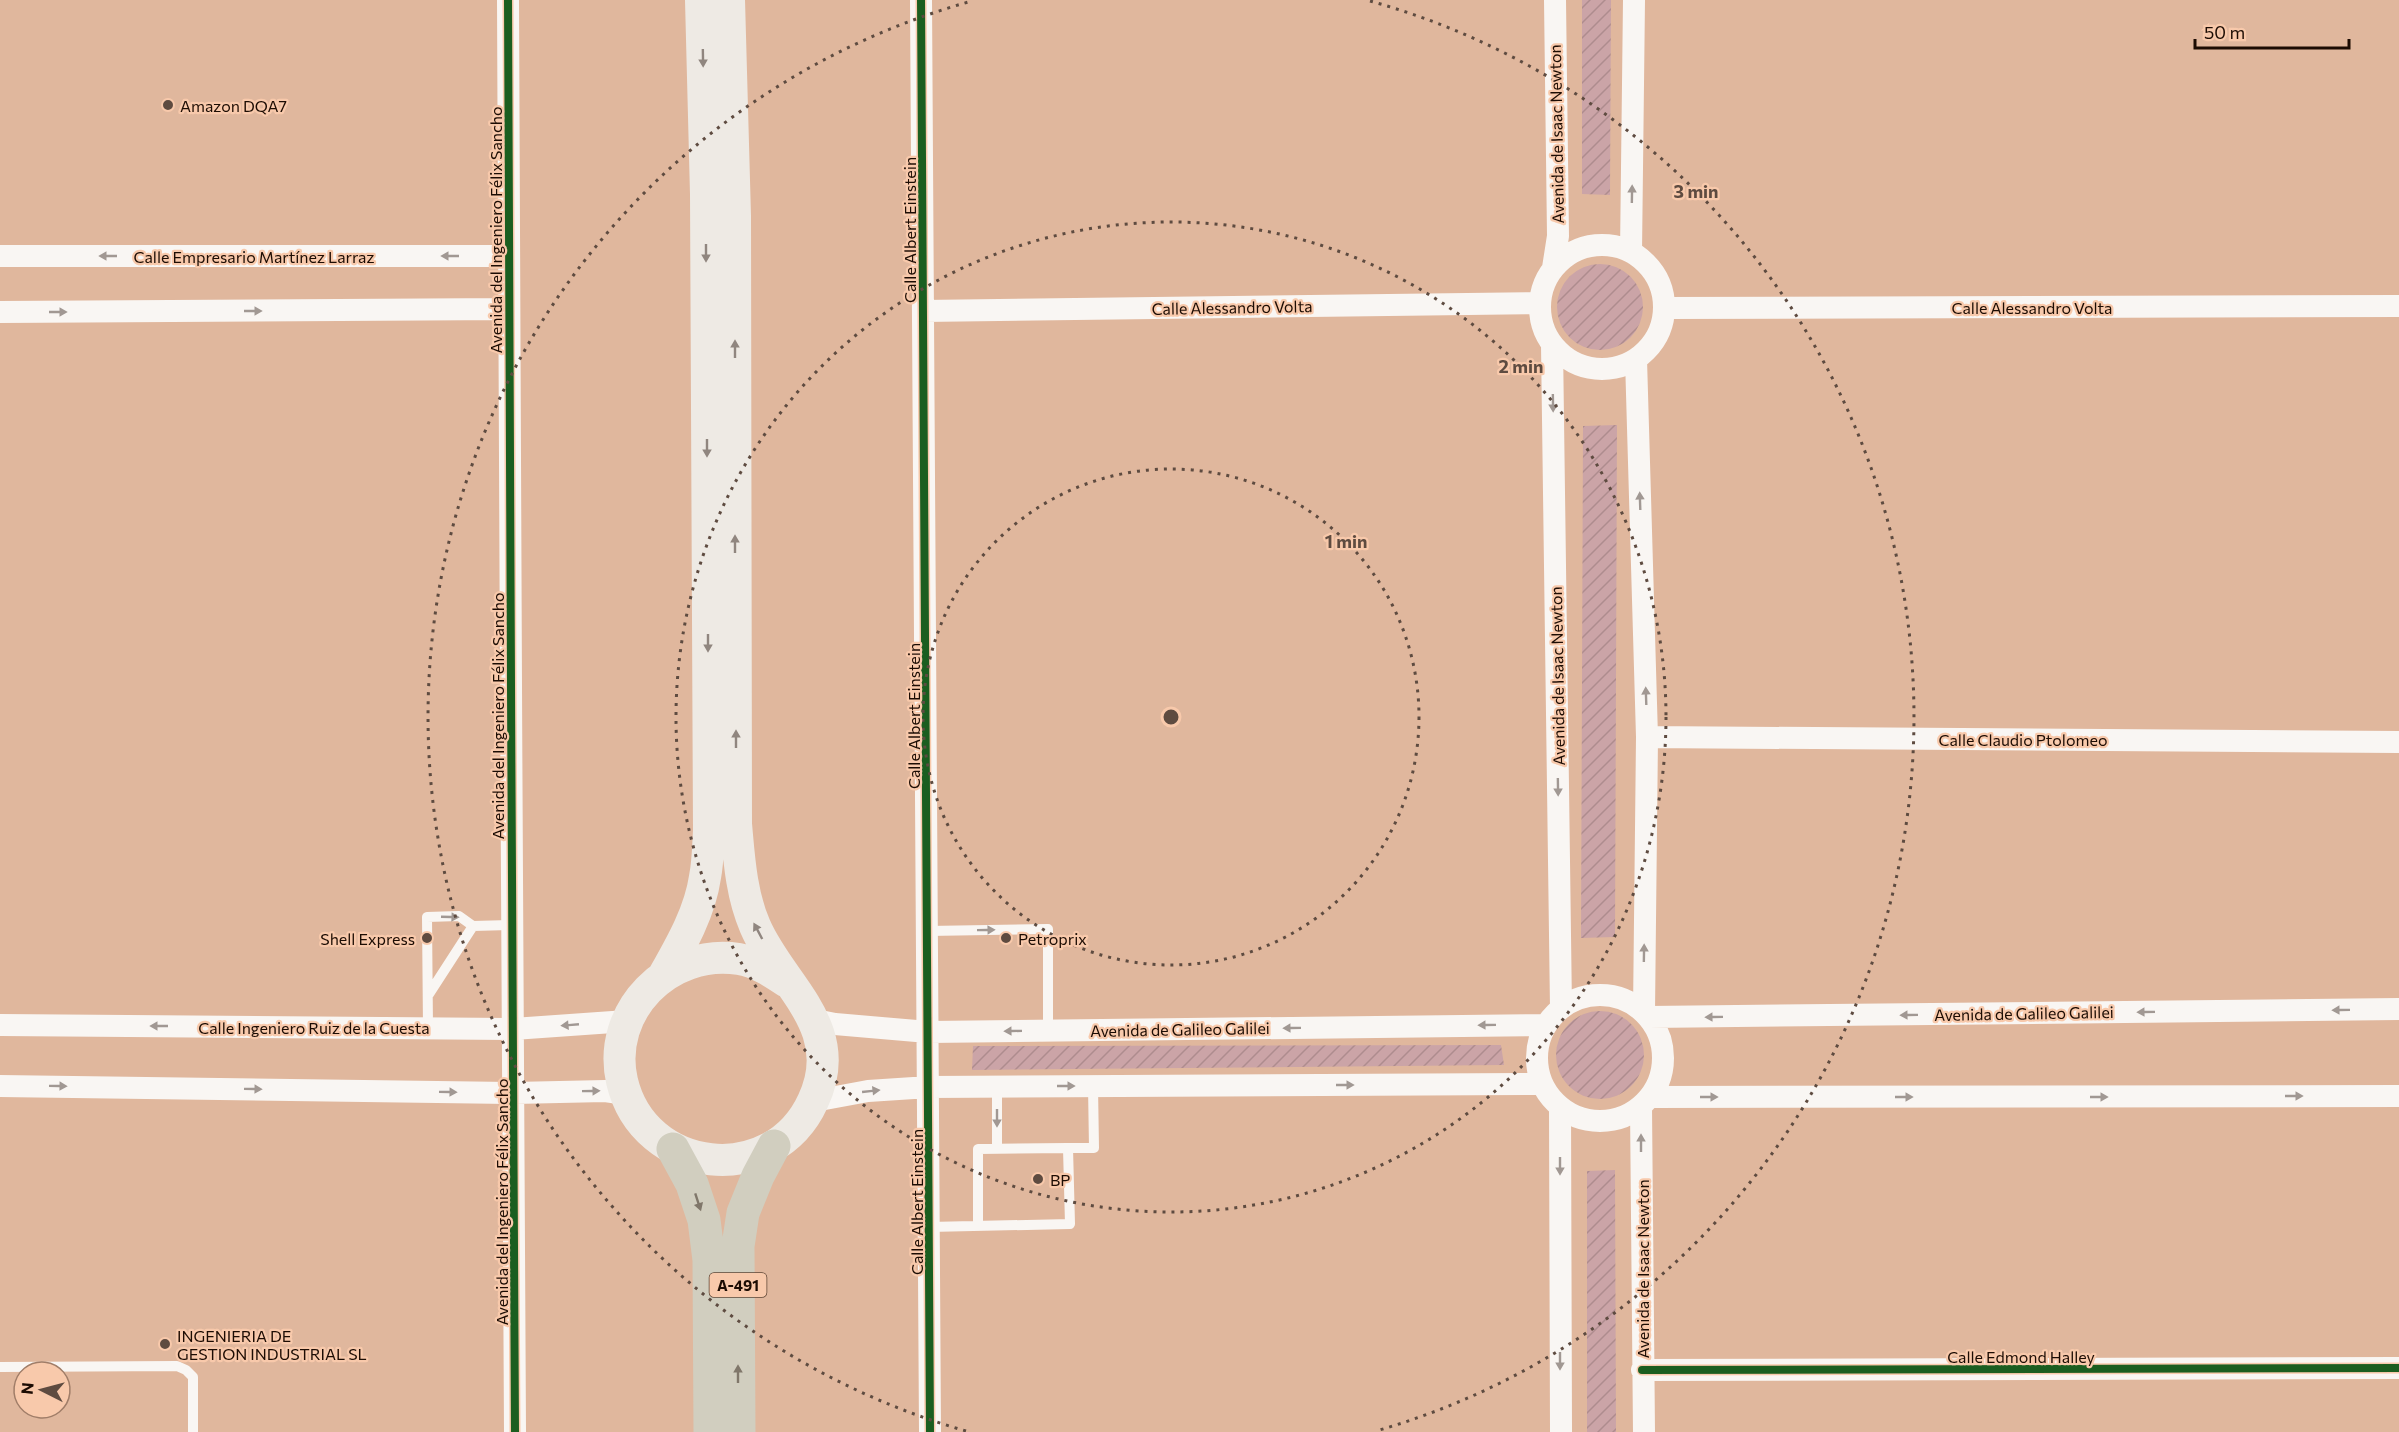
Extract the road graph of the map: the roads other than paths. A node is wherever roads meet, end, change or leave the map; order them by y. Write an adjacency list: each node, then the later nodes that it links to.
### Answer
1 (508, 0): 9 (street, Avenida del Ingeniero Félix Sancho)
2 (701, 0): 24 (main road, A-491, one-way to 24)
3 (729, 0): 25 (main road, A-491, one-way to 3)
4 (921, 0): 15 (street, Calle Albert Einstein)
5 (1555, 0): 10 (street, Avenida de Isaac Newton)
6 (1634, 0): 7 (street, one-way to 6)
7 (1631, 252): 10 (street); 13 (street)
8 (0, 256): 9 (street, Calle Empresario Martínez Larraz, one-way to 8)
9 (508, 256): 14 (street, Avenida del Ingeniero Félix Sancho)
10 (1553, 268): 11 (street)
11 (1540, 303): 15 (street, Calle Alessandro Volta); 17 (street)
12 (2399, 306): 13 (street, Calle Alessandro Volta)
13 (1664, 308): 18 (street)
14 (508, 309): 16 (street, one-way to 14); 21 (street, Avenida del Ingeniero Félix Sancho)
15 (923, 311): 23 (street, Calle Albert Einstein)
16 (0, 312)
17 (1552, 345): 18 (street); 27 (street, Avenida de Isaac Newton, one-way to 27)
18 (1636, 359): 19 (street, one-way to 18)
19 (1647, 737): 20 (street, Calle Claudio Ptolomeo); 29 (street, one-way to 19)
20 (2399, 742)
21 (512, 925): 22 (lane); 35 (street, Avenida del Ingeniero Félix Sancho)
22 (473, 926): 26 (lane); 26 (lane, one-way to 22)
23 (928, 931): 36 (lane, one-way to 36); 37 (street, Calle Albert Einstein)
24 (664, 975): 25 (main road, A-491); 31 (main road, A-491)
25 (787, 982): 30 (main road, A-491)
26 (428, 994): 34 (lane)
27 (1561, 1008): 29 (street); 33 (street)
28 (2399, 1009): 29 (street, Avenida de Galileo Galilei, one-way to 29)
29 (1646, 1015): 47 (street)
30 (815, 1020): 37 (street, Avenida de Galileo Galilei); 46 (main road, A-491)
31 (627, 1021): 35 (street, Calle Ingeniero Ruiz de la Cuesta, one-way to 35); 44 (main road, A-491)
32 (0, 1025): 34 (street, Calle Ingeniero Ruiz de la Cuesta, one-way to 32)
33 (1546, 1025): 36 (street, Avenida de Galileo Galilei, one-way to 36); 38 (street)
34 (428, 1028): 35 (street, Calle Ingeniero Ruiz de la Cuesta)
35 (513, 1029): 43 (street, Avenida del Ingeniero Félix Sancho)
36 (1048, 1031): 37 (street, Avenida de Galileo Galilei, one-way to 37)
37 (928, 1032): 41 (street, Calle Albert Einstein)
38 (1542, 1084): 40 (street, one-way to 38); 48 (street)
39 (0, 1086): 43 (street, one-way to 43)
40 (1093, 1086): 42 (street, one-way to 40); 50 (lane)
41 (929, 1087): 42 (street); 46 (street, one-way to 41); 54 (street, Calle Albert Einstein)
42 (997, 1087): 52 (lane, one-way to 52)
43 (514, 1093): 44 (street, one-way to 44); 59 (street, Avenida del Ingeniero Félix Sancho)
44 (626, 1095): 51 (main road, A-491)
45 (2399, 1096): 47 (street, one-way to 45)
46 (813, 1101): 49 (main road, A-491)
47 (1645, 1102): 48 (street); 57 (street, Avenida de Isaac Newton, one-way to 47)
48 (1560, 1107): 63 (street, one-way to 63)
49 (774, 1146): 51 (main road, A-491); 61 (highway, A-491, one-way to 49)
50 (1068, 1148): 52 (lane); 53 (lane)
51 (673, 1149): 60 (highway, A-491, one-way to 60)
52 (997, 1149): 53 (lane)
53 (978, 1225): 54 (lane)
54 (929, 1227): 62 (street, Calle Albert Einstein)
55 (0, 1367): 58 (lane)
56 (2399, 1368): 57 (street, Calle Edmond Halley)
57 (1642, 1370): 64 (street, Avenida de Isaac Newton)
58 (193, 1432)
59 (514, 1432)
60 (710, 1432)
61 (738, 1432)
62 (930, 1432)
63 (1561, 1432)
64 (1644, 1432)

